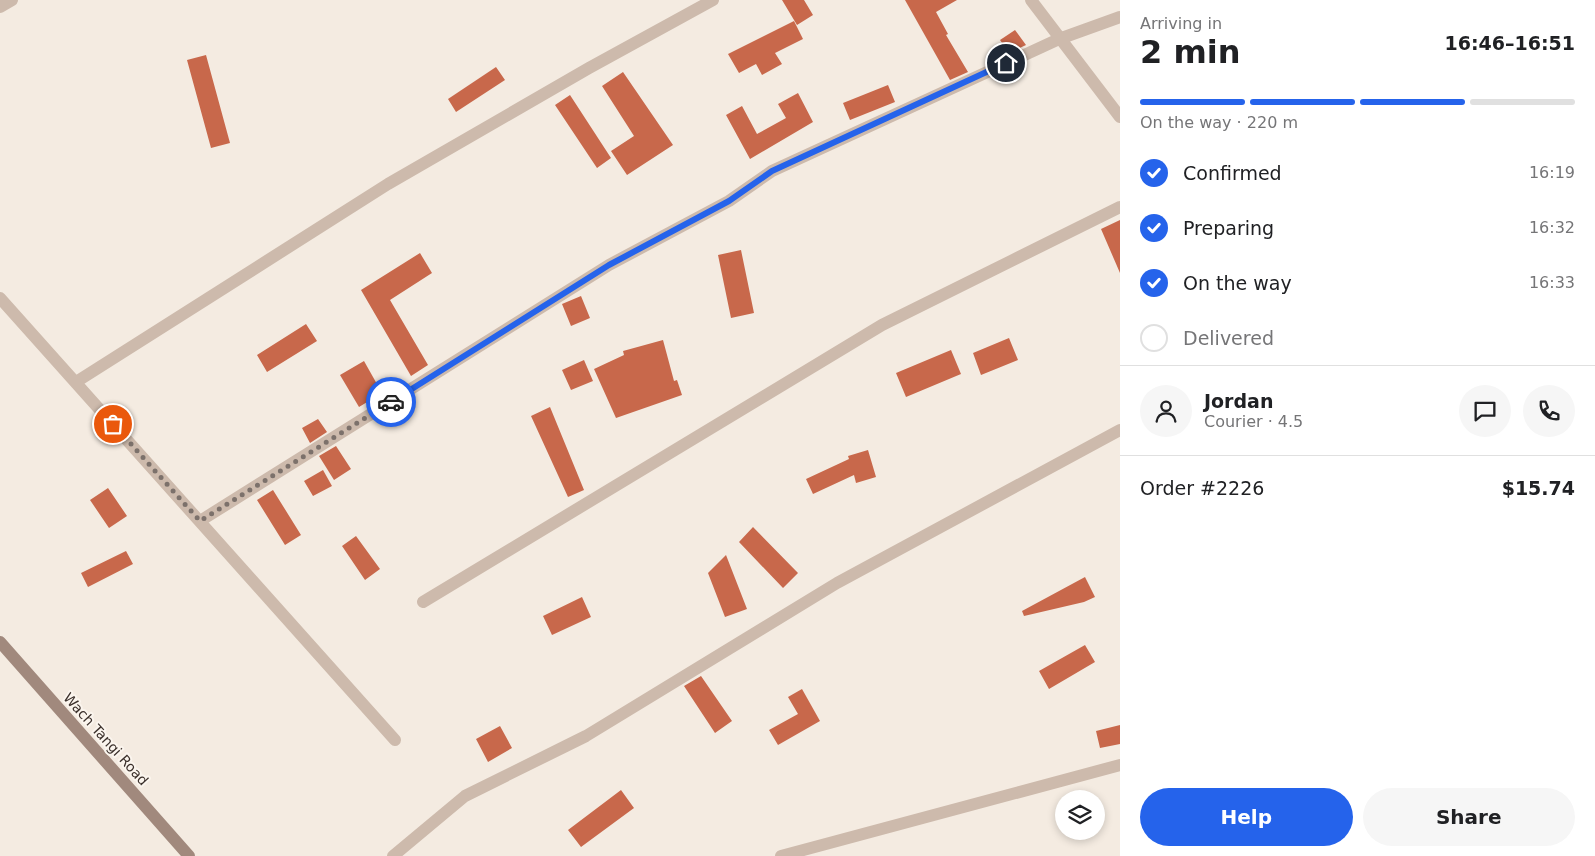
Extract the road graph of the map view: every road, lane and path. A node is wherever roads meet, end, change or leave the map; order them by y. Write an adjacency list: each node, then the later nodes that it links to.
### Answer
1 (12, 0): 4 (street)
2 (713, 0): 10 (street)
3 (1031, 0): 6 (street)
4 (0, 7)
5 (1120, 17): 6 (street)
6 (1060, 39): 7 (street); 12 (street)
7 (1120, 117)
8 (1120, 207): 13 (street)
9 (0, 298): 10 (street)
10 (76, 382): 12 (street)
11 (1120, 430): 18 (street)
12 (200, 521): 15 (street)
13 (423, 602)
14 (0, 642): 17 (main road, Wach Tangi Road)
15 (395, 740)
16 (1120, 765): 19 (street)
17 (190, 856)
18 (393, 856)
19 (781, 856)

